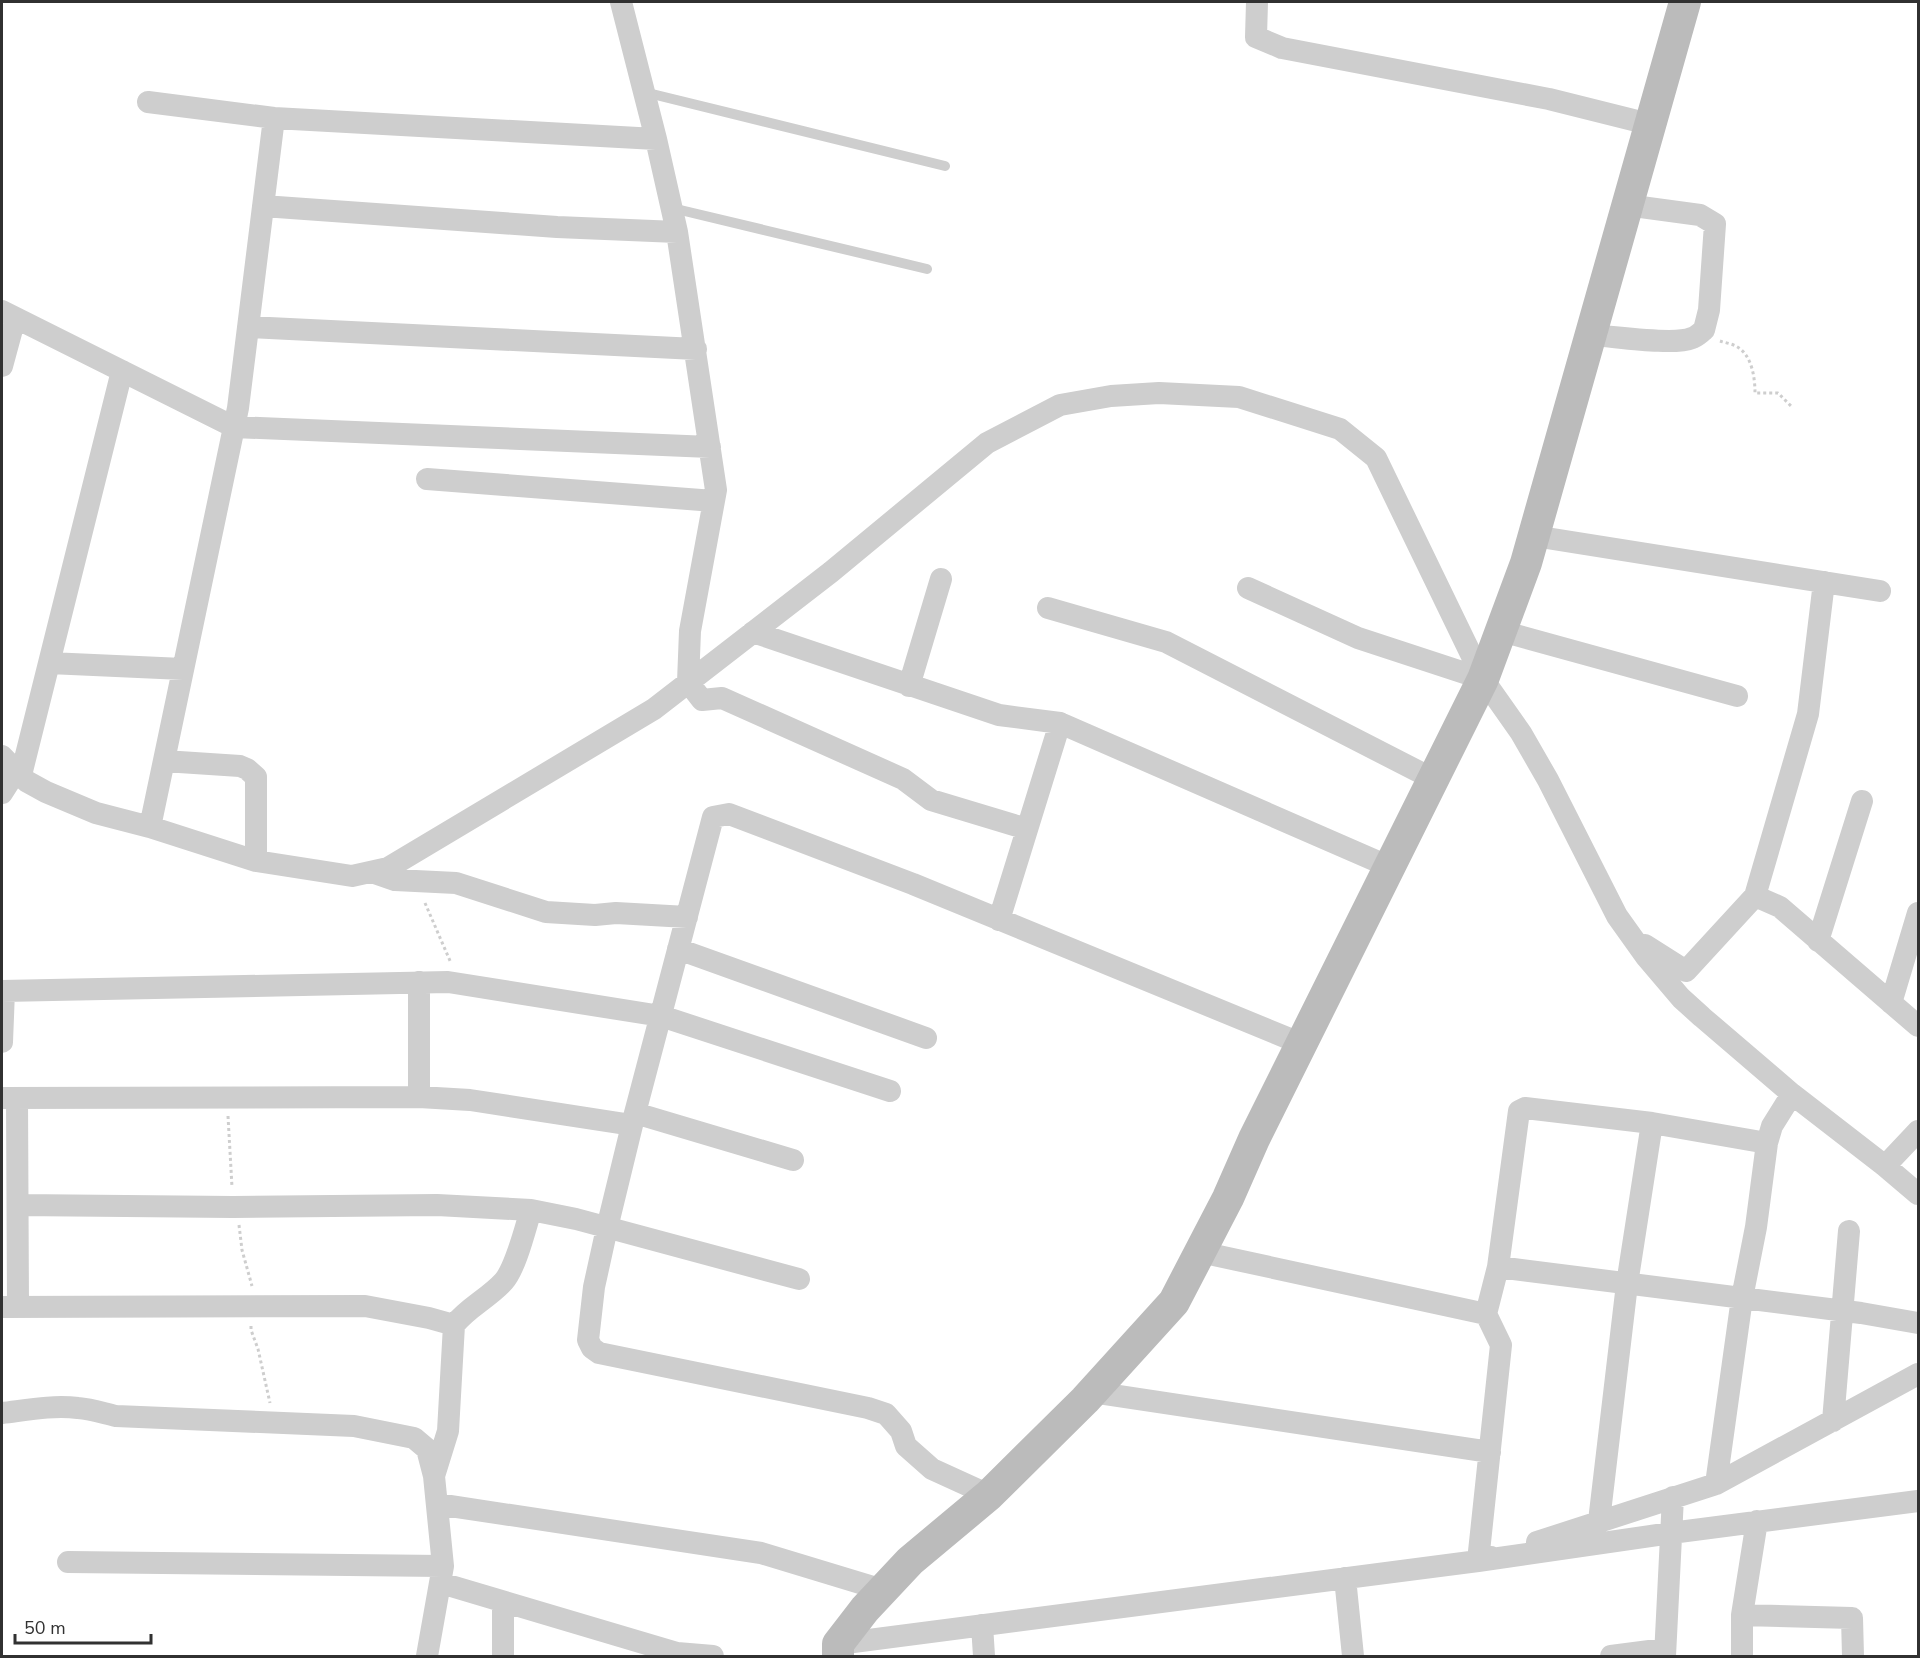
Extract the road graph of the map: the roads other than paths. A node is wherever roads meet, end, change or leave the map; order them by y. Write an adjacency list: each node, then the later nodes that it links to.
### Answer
1 (621, 2): 4 (street)
2 (1257, 2): 7 (street)
3 (1685, 2): 7 (street)
4 (644, 92): 8 (street); 9 (lane)
5 (148, 102): 6 (street)
6 (274, 118): 8 (street); 11 (street)
7 (1649, 123): 10 (street)
8 (656, 139): 12 (street)
9 (945, 166)
10 (1626, 205): 17 (street); 17 (street)
11 (263, 206): 13 (street); 16 (street)
12 (672, 208): 13 (street); 14 (lane)
13 (678, 232): 18 (street)
14 (927, 269)
15 (8, 315): 19 (street); 20 (street)
16 (248, 327): 18 (street); 21 (street)
17 (1591, 335): 25 (street)
18 (696, 349): 22 (street)
19 (2, 366)
20 (122, 371): 21 (street); 33 (street)
21 (234, 426): 22 (street); 34 (street)
22 (710, 447): 24 (street)
23 (427, 479): 24 (street)
24 (714, 501): 37 (street)
25 (1534, 536): 27 (street); 31 (street)
26 (941, 579): 36 (street)
27 (1824, 582): 29 (street); 50 (street)
28 (1248, 588): 35 (street)
29 (1880, 591)
30 (1048, 608): 42 (street)
31 (1501, 631): 35 (street); 38 (street)
32 (753, 632): 35 (street); 36 (street); 37 (street)
33 (49, 663): 34 (street); 41 (street)
34 (183, 669): 40 (street)
35 (1483, 679): 42 (street); 54 (street)
36 (909, 686): 39 (street)
37 (695, 691): 46 (street); 49 (street)
38 (1737, 696)
39 (1060, 723): 46 (street); 48 (street)
40 (164, 761): 45 (street); 47 (street)
41 (13, 767): 43 (street); 45 (street)
42 (1433, 779): 48 (street)
43 (2, 793)
44 (1863, 801): 55 (street)
45 (150, 826): 47 (street)
46 (1028, 829): 53 (street)
47 (256, 861): 49 (street)
48 (1390, 867): 64 (street)
49 (372, 872): 52 (street)
50 (1755, 896): 54 (street); 55 (street)
51 (1918, 913): 59 (street)
52 (687, 917): 53 (street); 56 (street)
53 (999, 920): 64 (street)
54 (1633, 938): 66 (street)
55 (1818, 941): 59 (street)
56 (678, 949): 60 (street); 62 (street)
57 (419, 982): 58 (street); 60 (street); 67 (street)
58 (3, 991): 63 (street)
59 (1891, 1003): 61 (street)
60 (661, 1016): 65 (street); 69 (street)
61 (1918, 1026)
62 (926, 1038)
63 (2, 1042)
64 (1302, 1044): 80 (street)
65 (890, 1091)
66 (1792, 1094): 72 (street); 74 (street)
67 (419, 1097): 68 (street); 69 (street)
68 (9, 1098): 76 (street)
69 (634, 1119): 73 (street); 78 (street)
70 (1652, 1124): 72 (street); 81 (street); 83 (street)
71 (1918, 1131): 74 (street)
72 (1767, 1143): 84 (street)
73 (793, 1160)
74 (1885, 1166): 75 (street)
75 (1918, 1194)
76 (18, 1205): 77 (street); 85 (street)
77 (531, 1210): 78 (street); 89 (street)
78 (607, 1228): 82 (street); 97 (street)
79 (1849, 1231): 86 (street)
80 (1200, 1252): 87 (street); 91 (street)
81 (1498, 1267): 83 (street); 87 (street)
82 (799, 1279)
83 (1627, 1284): 84 (street); 101 (street)
84 (1742, 1298): 86 (street); 96 (street)
85 (10, 1307): 89 (street)
86 (1842, 1311): 88 (street); 93 (street)
87 (1486, 1314): 94 (street)
88 (1918, 1323)
89 (454, 1325): 95 (street)
90 (1918, 1374): 93 (street)
91 (1092, 1392): 94 (street); 97 (street)
92 (2, 1413): 95 (street)
93 (1833, 1421): 96 (street)
94 (1490, 1452): 104 (street)
95 (434, 1476): 100 (street)
96 (1716, 1484): 98 (street)
97 (989, 1495): 108 (street)
98 (1673, 1497): 101 (street); 103 (street)
99 (1918, 1501): 102 (street)
100 (437, 1504): 106 (street); 108 (street)
101 (1599, 1521): 104 (street)
102 (1757, 1521): 103 (street); 110 (street)
103 (1671, 1533): 104 (street); 114 (street)
104 (1478, 1561): 107 (street)
105 (68, 1562): 106 (street)
106 (442, 1575): 109 (street); 115 (street)
107 (1345, 1578): 111 (street); 119 (street)
108 (883, 1590): 113 (street)
109 (503, 1602): 112 (street); 116 (street)
110 (1742, 1615): 121 (street); 122 (street)
111 (982, 1625): 113 (street); 118 (street)
112 (625, 1647): 117 (street)
113 (838, 1650)
114 (1665, 1653): 120 (street)
115 (427, 1656)
116 (503, 1656)
117 (713, 1656)
118 (984, 1656)
119 (1353, 1656)
120 (1611, 1656)
121 (1742, 1656)
122 (1853, 1656)

